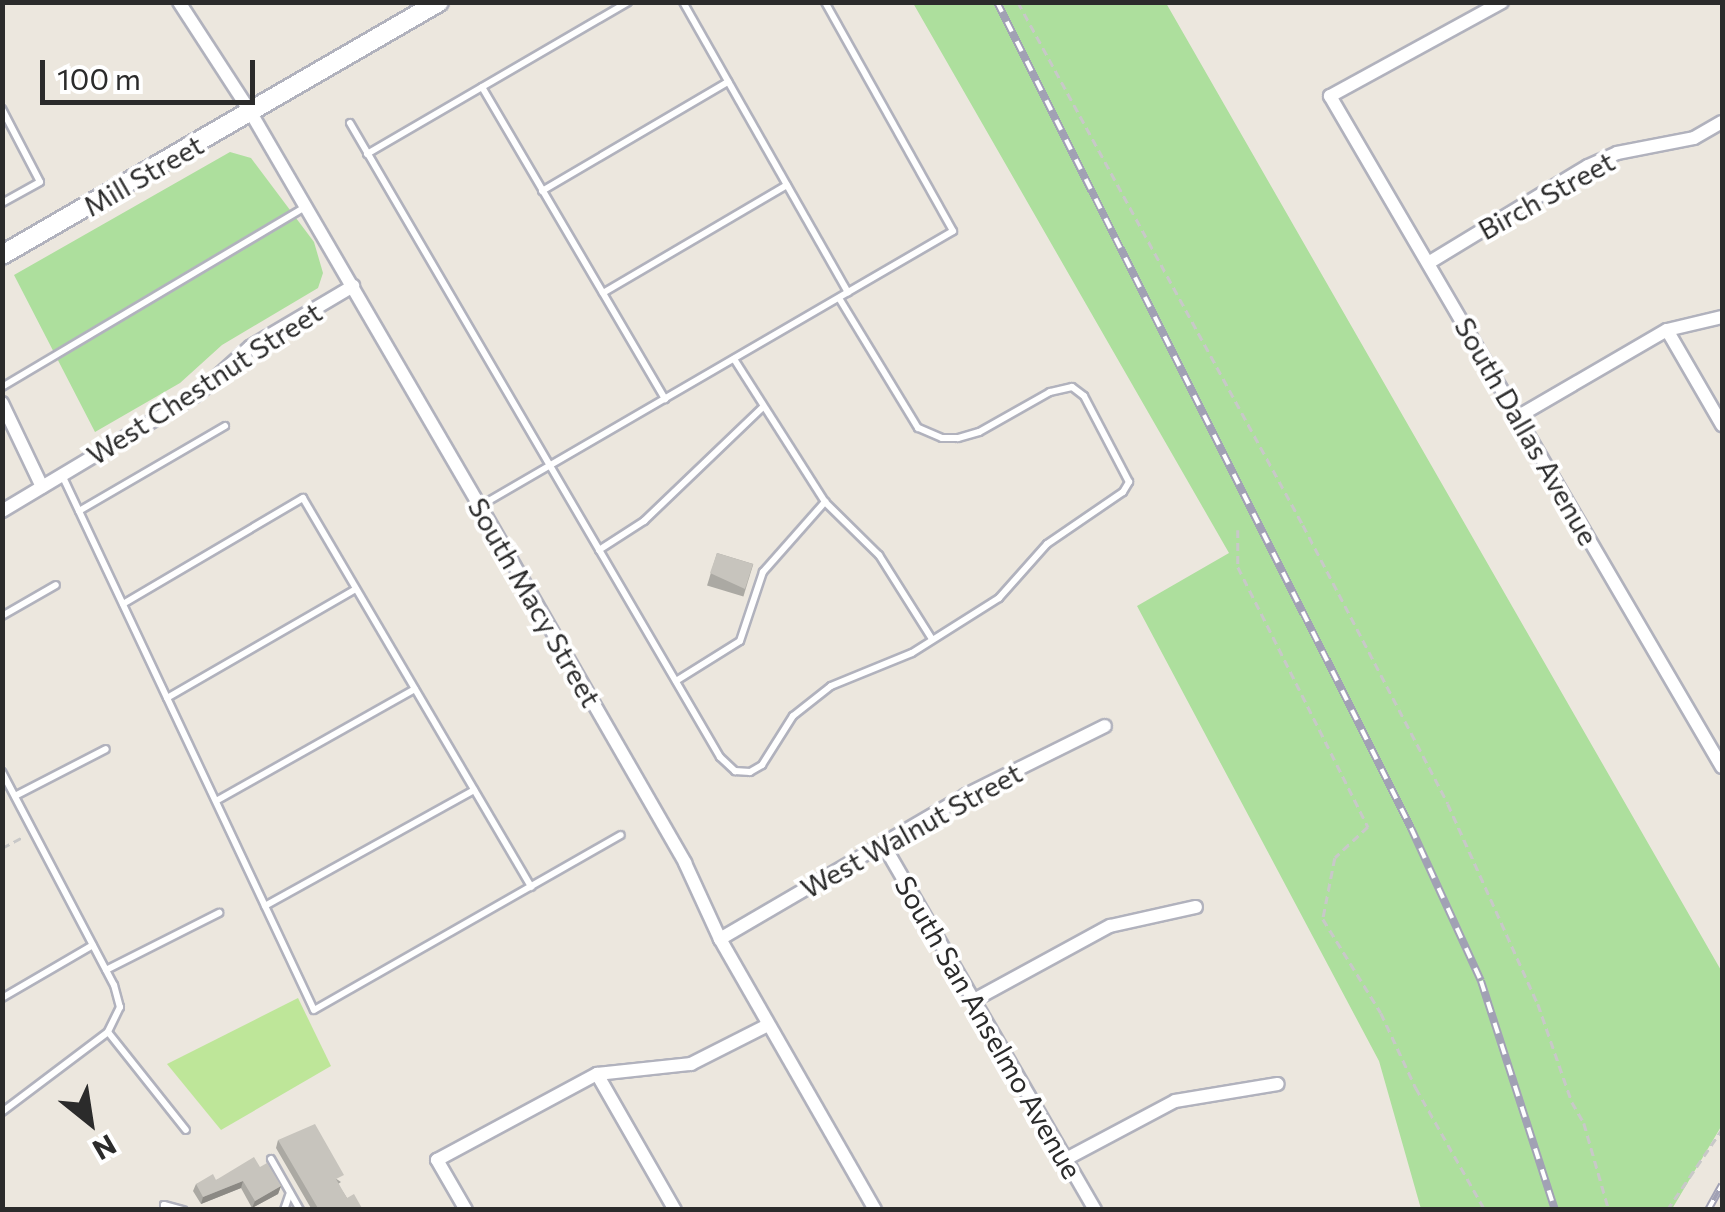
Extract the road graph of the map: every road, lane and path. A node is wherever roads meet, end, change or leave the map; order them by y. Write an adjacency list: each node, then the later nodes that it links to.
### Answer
1 (179, 2): 11 (street, South Macy Street)
2 (439, 2): 11 (main road, Mill Street)
3 (628, 2): 9 (lane)
4 (683, 2): 8 (lane)
5 (826, 2): 22 (lane)
6 (1018, 2): 91 (path)
7 (1502, 2): 20 (street, South Dallas Avenue)
8 (728, 82): 15 (lane); 16 (lane)
9 (482, 87): 14 (lane); 16 (lane)
10 (2, 109): 17 (lane)
11 (251, 113): 18 (street, South Macy Street); 19 (main road, Mill Street)
12 (350, 122): 14 (lane)
13 (1722, 122): 20 (street, Birch Street)
14 (368, 154): 35 (lane)
15 (787, 185): 22 (lane); 23 (lane)
16 (542, 191): 23 (lane)
17 (2, 204)
18 (306, 207): 21 (street, South Macy Street); 28 (lane)
19 (2, 254)
20 (1430, 262): 32 (street, South Dallas Avenue)
21 (353, 286): 36 (street, West Chestnut Street); 39 (street, South Macy Street)
22 (848, 292): 24 (lane)
23 (603, 293): 29 (lane)
24 (840, 298): 27 (lane); 48 (lane)
25 (1722, 317): 26 (street)
26 (1667, 330): 32 (street); 33 (street)
27 (734, 359): 29 (lane); 31 (lane)
28 (2, 387)
29 (665, 399): 35 (lane)
30 (2, 403): 37 (street)
31 (763, 407): 38 (lane); 43 (lane)
32 (1519, 416): 54 (street, South Dallas Avenue)
33 (1722, 425)
34 (225, 426): 41 (lane)
35 (548, 466): 39 (lane); 43 (lane)
36 (62, 475): 37 (street, West Chestnut Street); 41 (lane)
37 (42, 487): 40 (street, West Chestnut Street)
38 (825, 502): 48 (lane); 49 (lane)
39 (480, 506): 67 (street, South Macy Street)
40 (2, 510)
41 (78, 511): 46 (lane)
42 (1238, 530): 90 (path)
43 (599, 550): 49 (lane)
44 (56, 585): 47 (lane)
45 (356, 589): 46 (lane); 50 (lane); 51 (lane)
46 (123, 604): 51 (lane)
47 (2, 616)
48 (932, 639): 49 (lane)
49 (676, 681)
50 (414, 689): 56 (lane); 58 (lane)
51 (167, 698): 58 (lane)
52 (1105, 726): 61 (street, West Walnut Street)
53 (106, 749): 57 (lane)
54 (1722, 767)
55 (2, 772): 57 (lane)
56 (474, 790): 63 (lane); 64 (lane)
57 (15, 796): 59 (lane)
58 (216, 800): 64 (lane)
59 (33, 831): 62 (path); 68 (lane)
60 (621, 835): 63 (lane)
61 (883, 844): 67 (street, West Walnut Street); 71 (street, South San Anselmo Avenue)
62 (2, 848)
63 (530, 887): 64 (lane)
64 (265, 906)
65 (1196, 906): 71 (street)
66 (219, 914): 69 (lane)
67 (720, 939): 72 (street, South Macy Street)
68 (93, 946): 69 (lane); 70 (lane)
69 (106, 970): 73 (lane)
70 (2, 998)
71 (974, 1000): 79 (street, South San Anselmo Avenue)
72 (768, 1025): 74 (street); 88 (street, South Macy Street)
73 (108, 1032): 76 (lane); 78 (lane)
74 (597, 1074): 86 (street); 87 (street)
75 (1278, 1084): 79 (street)
76 (2, 1112)
77 (1722, 1129): 92 (path)
78 (186, 1130)
79 (1066, 1159): 89 (street, South San Anselmo Avenue)
80 (271, 1160): 81 (lane)
81 (290, 1192): 84 (lane); 85 (lane)
82 (164, 1210): 83 (lane)
83 (183, 1210)
84 (284, 1210)
85 (300, 1210)
86 (466, 1210)
87 (675, 1210)
88 (876, 1210)
89 (1095, 1210)
90 (1485, 1210)
91 (1609, 1210)
92 (1668, 1210)

